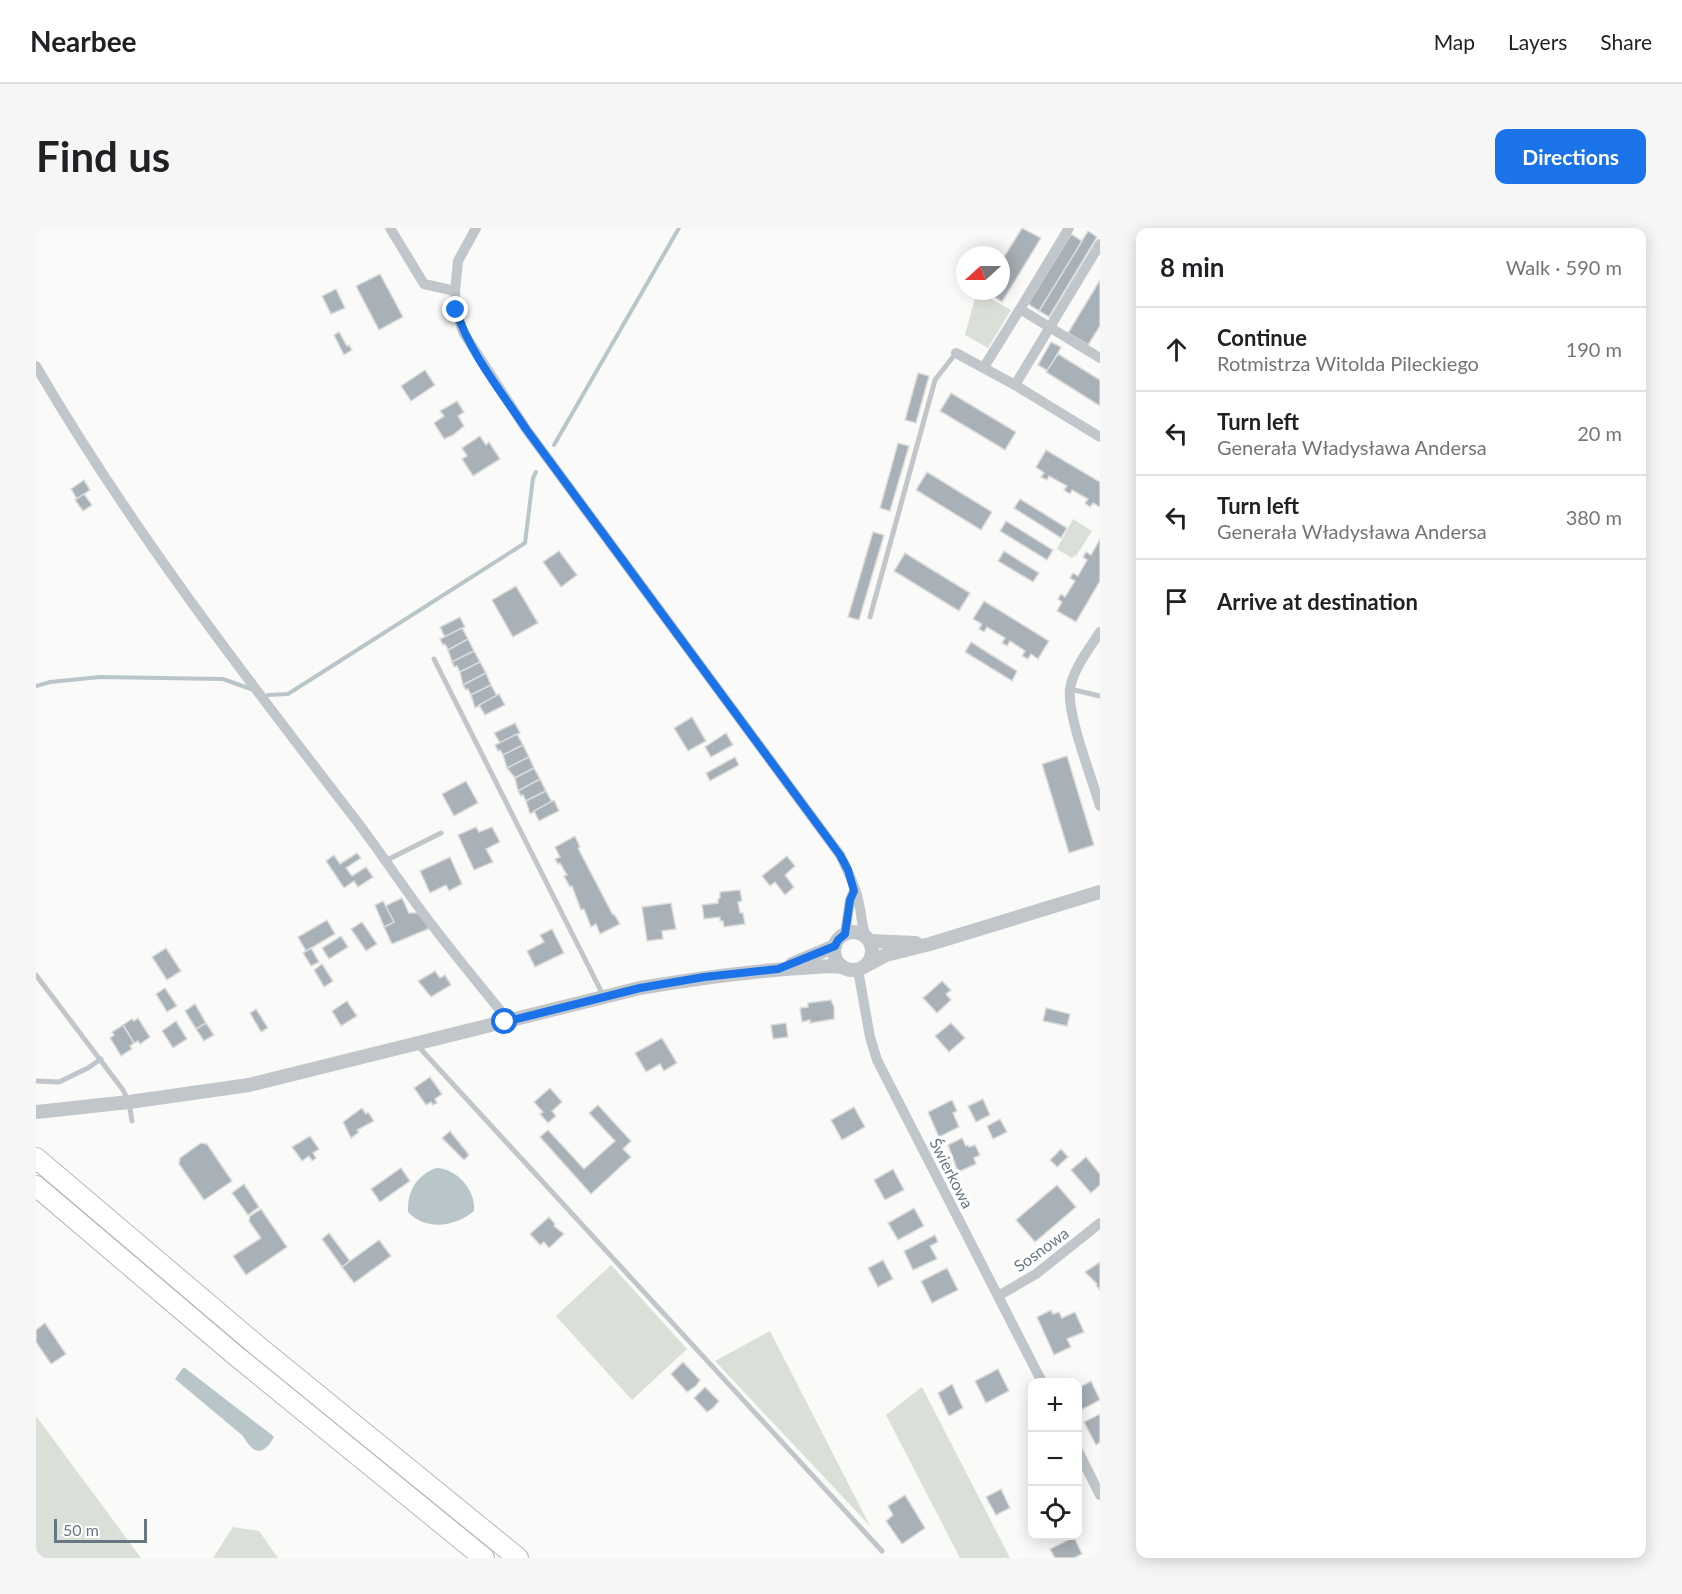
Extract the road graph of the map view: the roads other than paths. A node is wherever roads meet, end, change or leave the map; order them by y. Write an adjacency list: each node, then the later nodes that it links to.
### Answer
1 (390, 228): 5 (street)
2 (476, 228): 5 (street)
3 (1069, 228): 6 (street)
4 (1100, 244): 7 (street)
5 (455, 291): 22 (street)
6 (1020, 309): 7 (street); 11 (street)
7 (1050, 328): 9 (street); 12 (street)
8 (956, 353): 11 (street); 14 (lane)
9 (1100, 358)
10 (36, 366): 21 (street)
11 (984, 367): 12 (street)
12 (1015, 385): 13 (street)
13 (1100, 437)
14 (870, 617)
15 (1100, 632): 17 (street)
16 (434, 659): 31 (lane)
17 (1070, 689): 18 (lane); 19 (street)
18 (1100, 696)
19 (1100, 806)
20 (441, 833): 21 (lane)
21 (387, 860): 32 (street)
22 (854, 891): 24 (street); 25 (street)
23 (1100, 892): 26 (street)
24 (845, 934): 25 (street); 27 (street)
25 (868, 939): 26 (street); 28 (street)
26 (930, 944): 28 (street)
27 (835, 946): 28 (street); 29 (street)
28 (856, 967): 29 (street); 42 (street, Świerkowa)
29 (778, 969): 31 (street)
30 (36, 975): 34 (lane)
31 (604, 997): 32 (street)
32 (505, 1022): 33 (street)
33 (416, 1043): 36 (street); 46 (lane)
34 (101, 1059): 35 (lane); 36 (lane)
35 (36, 1081)
36 (129, 1102): 37 (street); 38 (lane)
37 (36, 1112)
38 (132, 1122)
39 (40, 1161): 48 (highway)
40 (36, 1186): 47 (highway)
41 (1100, 1223): 42 (street, Sosnowa)
42 (998, 1296): 43 (street, Świerkowa)
43 (1039, 1378)
44 (1082, 1461): 45 (street)
45 (1100, 1495)
46 (882, 1551)
47 (484, 1558)
48 (518, 1558)

